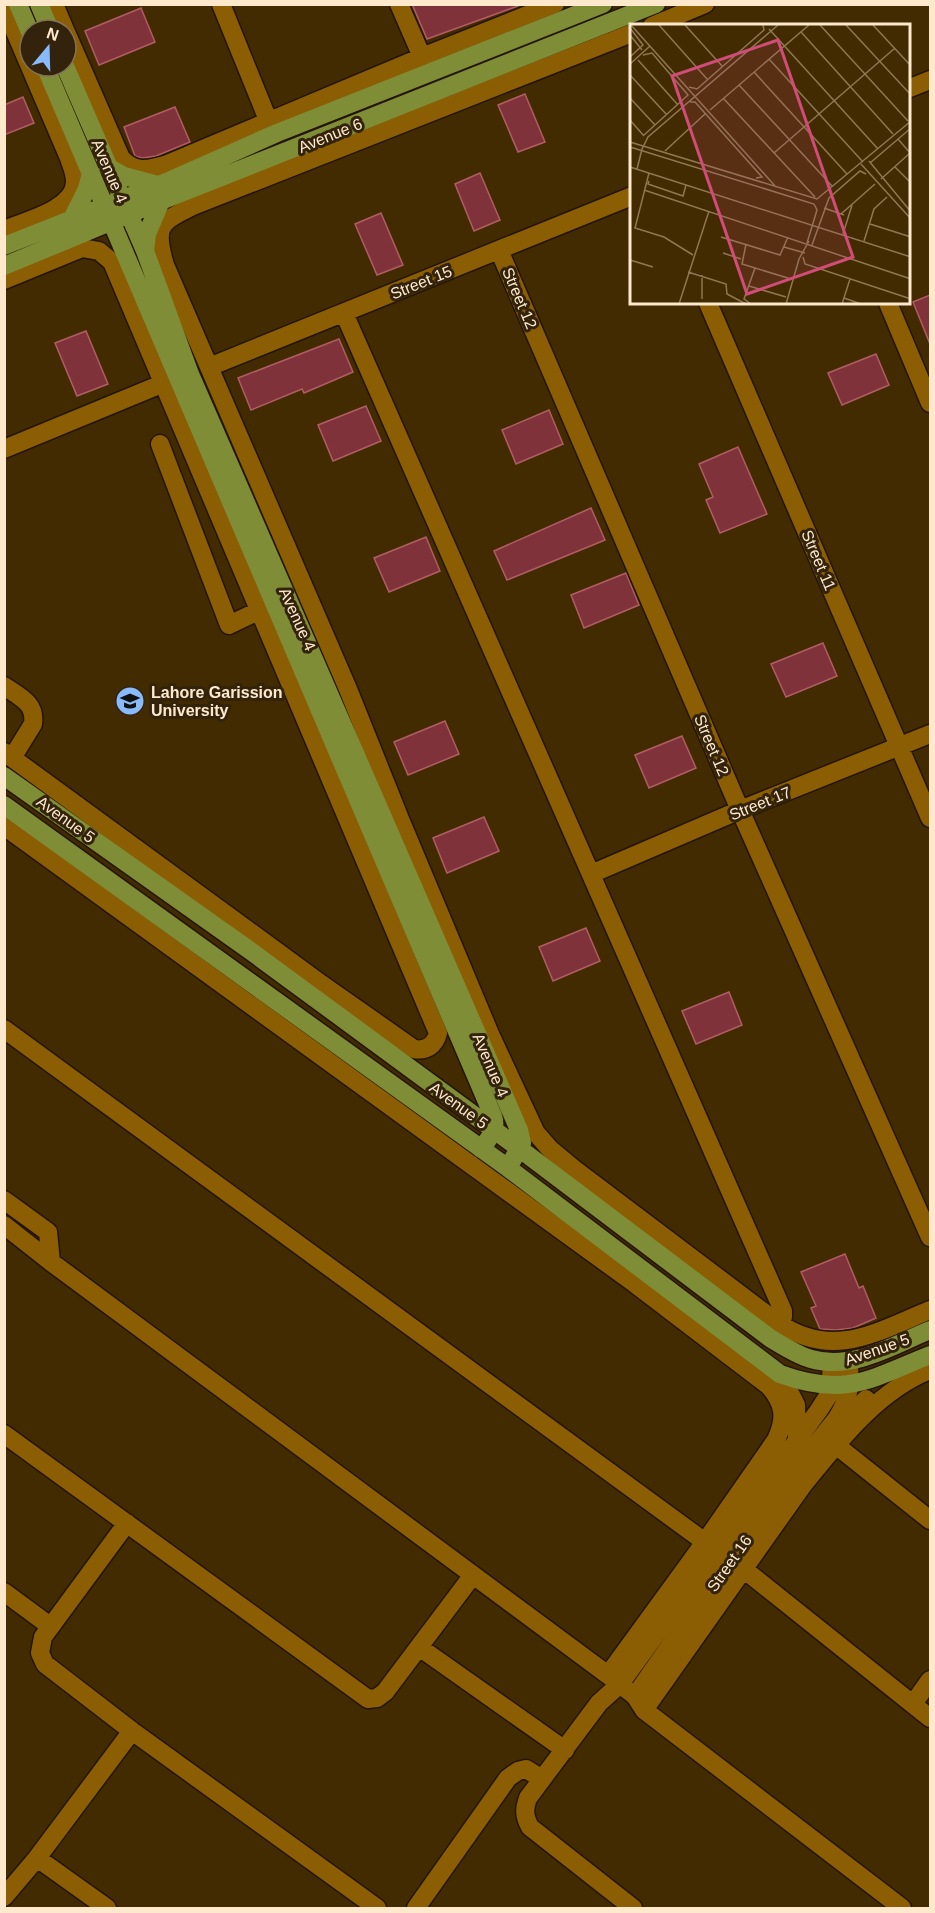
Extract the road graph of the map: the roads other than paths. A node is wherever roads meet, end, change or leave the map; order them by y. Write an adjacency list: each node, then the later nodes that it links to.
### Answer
1 (18, 4): 11 (main road)
2 (39, 4): 12 (main road)
3 (54, 4): 13 (street)
4 (220, 4): 22 (street)
5 (399, 4): 16 (street)
6 (555, 4): 16 (street)
7 (603, 4): 25 (main road, Avenue 6)
8 (656, 4): 27 (main road, Avenue 6)
9 (705, 4): 14 (street)
10 (4, 6): 23 (street)
11 (24, 18)
12 (45, 18)
13 (60, 18)
14 (657, 24)
15 (630, 34): 27 (street)
16 (422, 57): 22 (street)
17 (78, 59): 25 (street)
18 (49, 78): 23 (main road, Avenue 4)
19 (69, 78): 24 (main road, Avenue 4)
20 (930, 80): 21 (street)
21 (911, 87)
22 (268, 120): 25 (street)
23 (75, 155): 24 (main road, Avenue 4); 30 (street)
24 (100, 170): 25 (main road); 28 (main road, Avenue 4); 29 (main road, Avenue 4); 32 (main road)
25 (164, 183): 27 (main road, Avenue 6); 28 (main road, Avenue 6); 36 (main road)
26 (630, 197): 34 (street, Street 15)
27 (190, 199): 38 (street)
28 (126, 207): 29 (main road, Avenue 6); 36 (main road, Avenue 4)
29 (108, 214): 32 (main road, Avenue 6); 35 (main road, Avenue 4)
30 (48, 221): 31 (street); 32 (main road, Avenue 6); 33 (main road, Avenue 6)
31 (4, 230)
32 (67, 239): 35 (main road); 37 (main road, Avenue 6); 39 (street); 40 (street)
33 (4, 246)
34 (499, 250): 43 (street, Street 15); 56 (street, Street 12)
35 (123, 251): 39 (main road, Avenue 4)
36 (145, 251): 38 (main road, Avenue 4)
37 (4, 266)
38 (159, 268): 44 (street); 63 (main road, Avenue 4)
39 (126, 275): 45 (street); 61 (main road, Avenue 4)
40 (4, 280)
41 (708, 304): 52 (street, Street 11)
42 (888, 304): 46 (street)
43 (344, 313): 44 (street, Street 15); 59 (street)
44 (209, 367): 72 (street)
45 (164, 384): 48 (street); 49 (street)
46 (930, 403)
47 (160, 444): 49 (street)
48 (4, 449)
49 (260, 610): 53 (street)
50 (4, 686): 53 (street)
51 (930, 734): 52 (street, Street 17)
52 (900, 746): 56 (street, Street 17); 57 (street, Street 11)
53 (8, 755)
54 (4, 776): 61 (main road, Avenue 5)
55 (4, 805): 62 (main road, Avenue 5)
56 (740, 810): 59 (street, Street 17); 67 (street, Street 12)
57 (930, 818)
58 (4, 826): 86 (street)
59 (591, 874): 72 (street)
60 (4, 1029): 86 (street)
61 (494, 1131): 62 (main road); 63 (main road, Avenue 5)
62 (481, 1149): 64 (main road, Avenue 5)
63 (520, 1149): 64 (main road); 68 (main road, Avenue 5)
64 (508, 1168): 70 (main road, Avenue 5)
65 (4, 1200): 69 (street)
66 (4, 1225): 69 (street)
67 (930, 1237)
68 (659, 1253): 70 (street); 75 (main road, Avenue 5)
69 (51, 1262): 87 (street)
70 (643, 1272): 78 (main road, Avenue 5)
71 (930, 1310): 72 (street)
72 (778, 1323)
73 (930, 1330): 75 (main road, Avenue 5)
74 (930, 1355): 76 (main road, Avenue 5)
75 (840, 1363): 79 (street)
76 (894, 1370): 79 (main road, Avenue 5); 80 (street, Avenue 5)
77 (930, 1370): 83 (street)
78 (780, 1374): 79 (main road, Avenue 5); 82 (street)
79 (841, 1385): 80 (street); 82 (street, Street 16)
80 (837, 1418): 83 (street, Avenue 5)
81 (4, 1434): 85 (street)
82 (797, 1438): 86 (street, Street 16)
83 (831, 1439): 84 (street); 86 (street, Street 16)
84 (930, 1520)
85 (127, 1523): 89 (street); 90 (street)
86 (724, 1555): 91 (street); 93 (street, Street 16); 94 (street)
87 (473, 1575): 90 (street); 91 (street)
88 (4, 1592): 89 (street)
89 (50, 1626): 96 (street)
90 (419, 1647): 97 (street)
91 (614, 1679): 93 (street); 97 (street)
92 (930, 1680): 94 (street)
93 (640, 1703): 105 (street)
94 (913, 1704): 95 (street)
95 (930, 1718)
96 (132, 1731): 99 (street); 102 (street)
97 (565, 1750): 98 (street)
98 (542, 1779): 103 (street); 104 (street)
99 (37, 1858): 100 (street); 101 (street)
100 (4, 1897)
101 (107, 1908)
102 (377, 1908)
103 (416, 1908)
104 (633, 1908)
105 (902, 1908)

